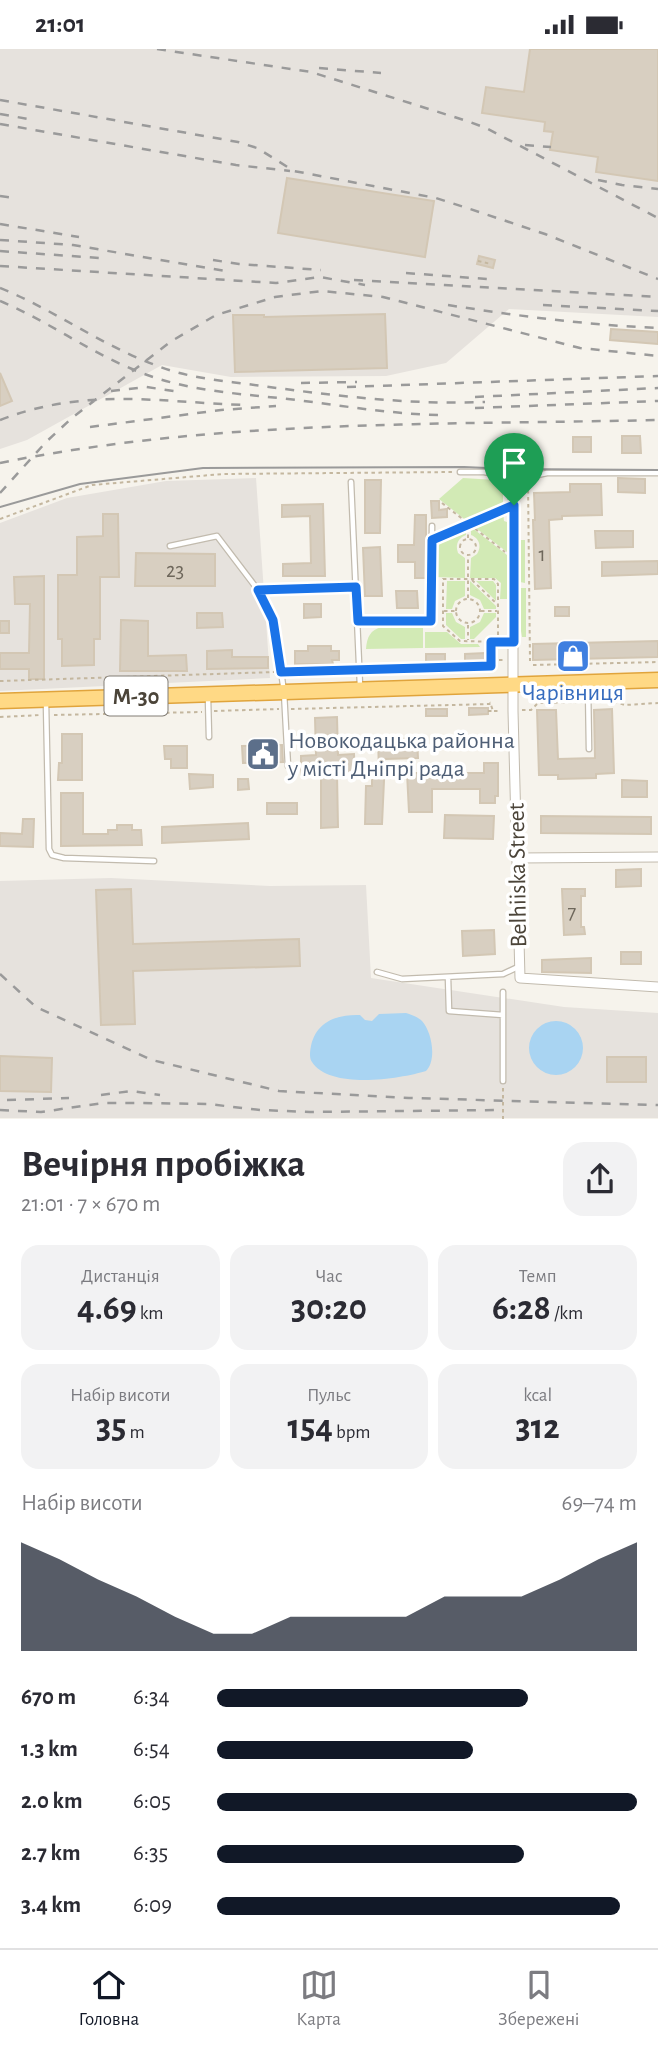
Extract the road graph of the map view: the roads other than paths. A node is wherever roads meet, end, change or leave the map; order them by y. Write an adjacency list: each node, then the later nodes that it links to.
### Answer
1 (460, 472): 3 (lane)
2 (658, 473): 3 (lane)
3 (513, 477): 12 (street, Belhiiska Street)
4 (351, 482): 7 (lane)
5 (432, 526): 9 (lane)
6 (170, 546): 8 (lane)
7 (356, 587): 8 (lane); 9 (lane)
8 (258, 590): 14 (lane)
9 (358, 621): 13 (lane)
10 (658, 680): 11 (highway, М-30)
11 (587, 681): 12 (highway, М-30); 19 (lane)
12 (514, 684): 13 (highway, М-30); 21 (street, Belhiiska Street)
13 (360, 690): 14 (highway, М-30)
14 (284, 692): 15 (highway, М-30); 20 (lane)
15 (208, 694): 16 (highway, М-30); 18 (lane)
16 (46, 699): 17 (highway, М-30); 23 (lane)
17 (0, 701)
18 (209, 737)
19 (589, 749)
20 (288, 767)
21 (518, 857): 22 (street); 24 (street, Belhiiska Street)
22 (658, 857)
23 (154, 860)
24 (519, 966): 26 (lane); 27 (street, Belhiiska Street)
25 (377, 972): 26 (lane)
26 (448, 977): 29 (lane)
27 (658, 987)
28 (503, 992): 29 (lane)
29 (503, 1015): 30 (lane)
30 (503, 1084)

